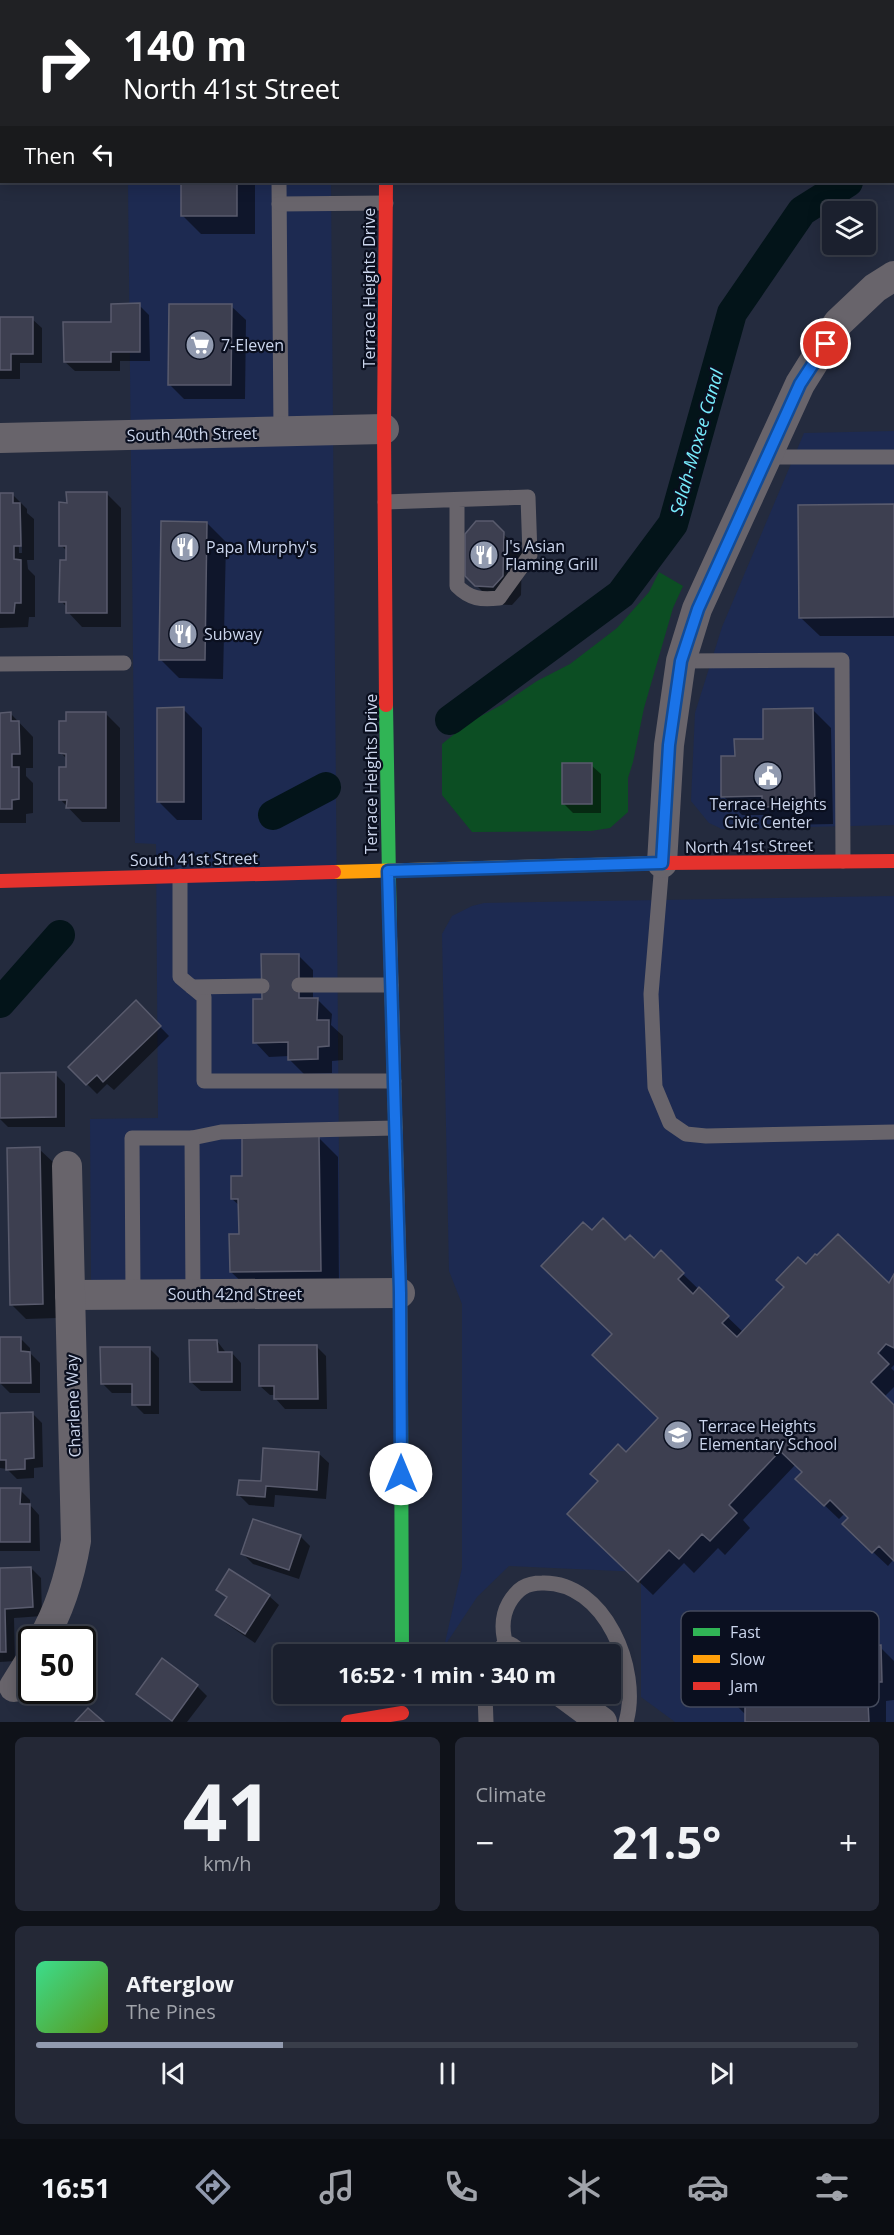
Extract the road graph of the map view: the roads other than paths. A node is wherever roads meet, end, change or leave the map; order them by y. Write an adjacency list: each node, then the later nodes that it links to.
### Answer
1 (279, 183): 4 (lane)
2 (386, 183): 3 (main road, Terrace Heights Drive)
3 (386, 203): 4 (lane); 6 (main road, Terrace Heights Drive)
4 (279, 204): 7 (lane)
5 (894, 276): 10 (street)
6 (384, 429): 7 (street, South 40th Street); 12 (main road, Terrace Heights Drive)
7 (281, 432): 8 (street, South 40th Street)
8 (0, 438)
9 (894, 457): 10 (lane)
10 (767, 458): 13 (street)
11 (457, 500): 11 (lane); 12 (lane)
12 (385, 502): 19 (main road, Terrace Heights Drive)
13 (681, 661): 16 (lane); 18 (street)
14 (0, 663): 15 (lane)
15 (124, 663)
16 (843, 861): 17 (main road, North 41st Street); 18 (main road, North 41st Street)
17 (894, 861)
18 (662, 863): 19 (main road, North 41st Street); 28 (lane)
19 (388, 871): 20 (main road, South 41st Street); 22 (main road, Terrace Heights Drive)
20 (180, 876): 21 (main road, South 41st Street); 25 (lane)
21 (0, 881)
22 (391, 985): 24 (lane); 26 (main road, Terrace Heights Drive)
23 (262, 986): 25 (lane)
24 (299, 986)
25 (192, 987): 26 (lane)
26 (394, 1081): 27 (main road, Terrace Heights Drive)
27 (395, 1128): 29 (lane); 31 (main road, Terrace Heights Drive)
28 (894, 1132)
29 (192, 1138): 32 (lane); 33 (lane)
30 (67, 1166): 34 (street, Charlene Way)
31 (400, 1293): 33 (street, South 42nd Street); 36 (main road, Terrace Heights Drive)
32 (133, 1294): 33 (street, South 42nd Street); 34 (street, South 42nd Street)
33 (193, 1294)
34 (70, 1295): 35 (street, Charlene Way)
35 (49, 1626)
36 (402, 1644)
37 (506, 1644): 38 (lane)
38 (619, 1644)
39 (621, 1648): 48 (lane)
40 (18, 1681): 41 (street)
41 (14, 1687)
42 (485, 1704): 46 (lane)
43 (578, 1704): 47 (street)
44 (402, 1713): 45 (main road)
45 (348, 1722)
46 (486, 1722)
47 (602, 1722)
48 (626, 1722)

